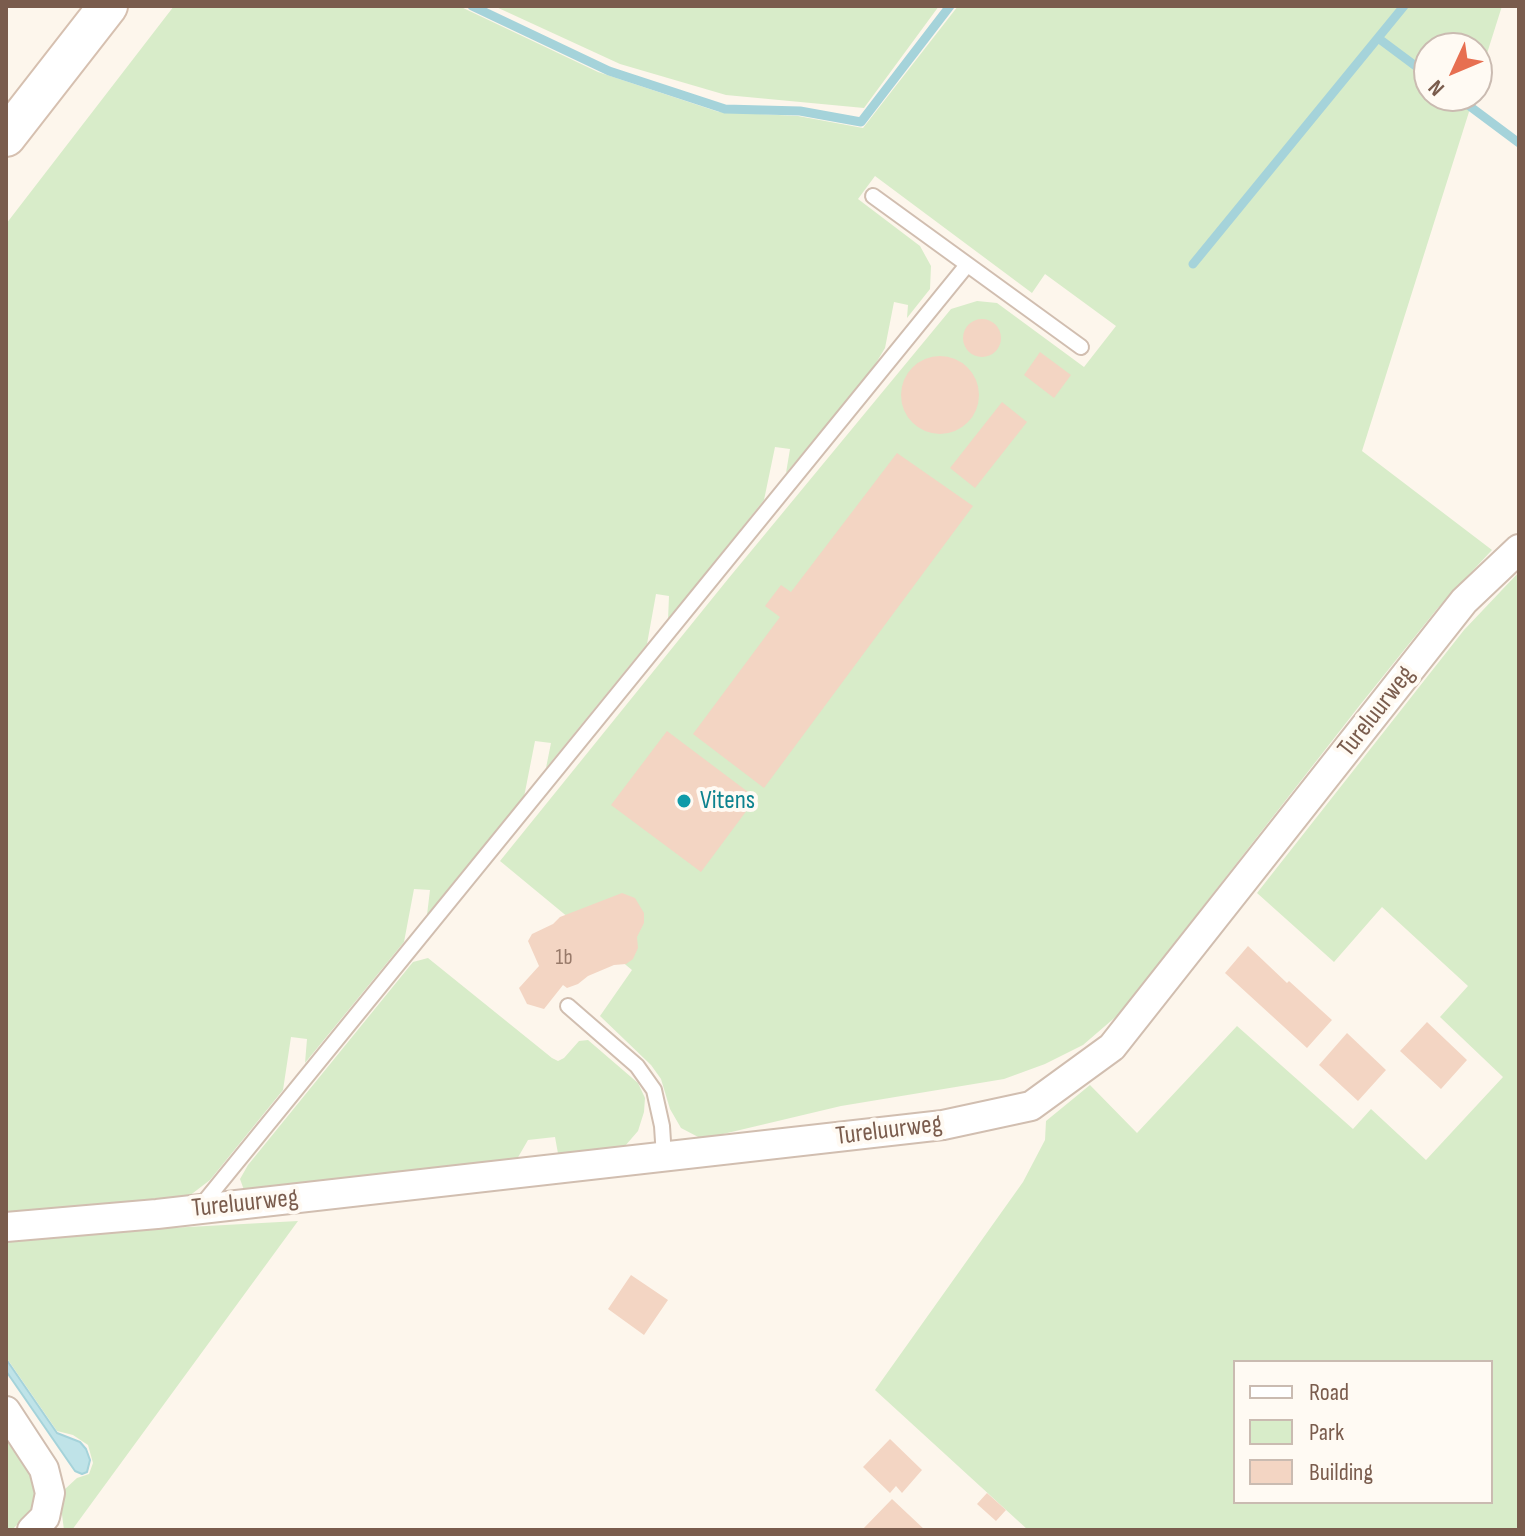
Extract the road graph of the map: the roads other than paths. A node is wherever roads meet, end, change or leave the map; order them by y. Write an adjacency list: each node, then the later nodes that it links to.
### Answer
1 (108, 6): 2 (main road)
2 (9, 135)
3 (873, 196): 4 (lane)
4 (967, 265): 5 (lane); 9 (lane)
5 (1081, 347)
6 (1519, 549): 8 (street, Tureluurweg)
7 (568, 1006): 8 (lane)
8 (664, 1157): 9 (street, Tureluurweg)
9 (198, 1209): 10 (street, Tureluurweg)
10 (6, 1227)
11 (6, 1411): 12 (street)
12 (32, 1530)

